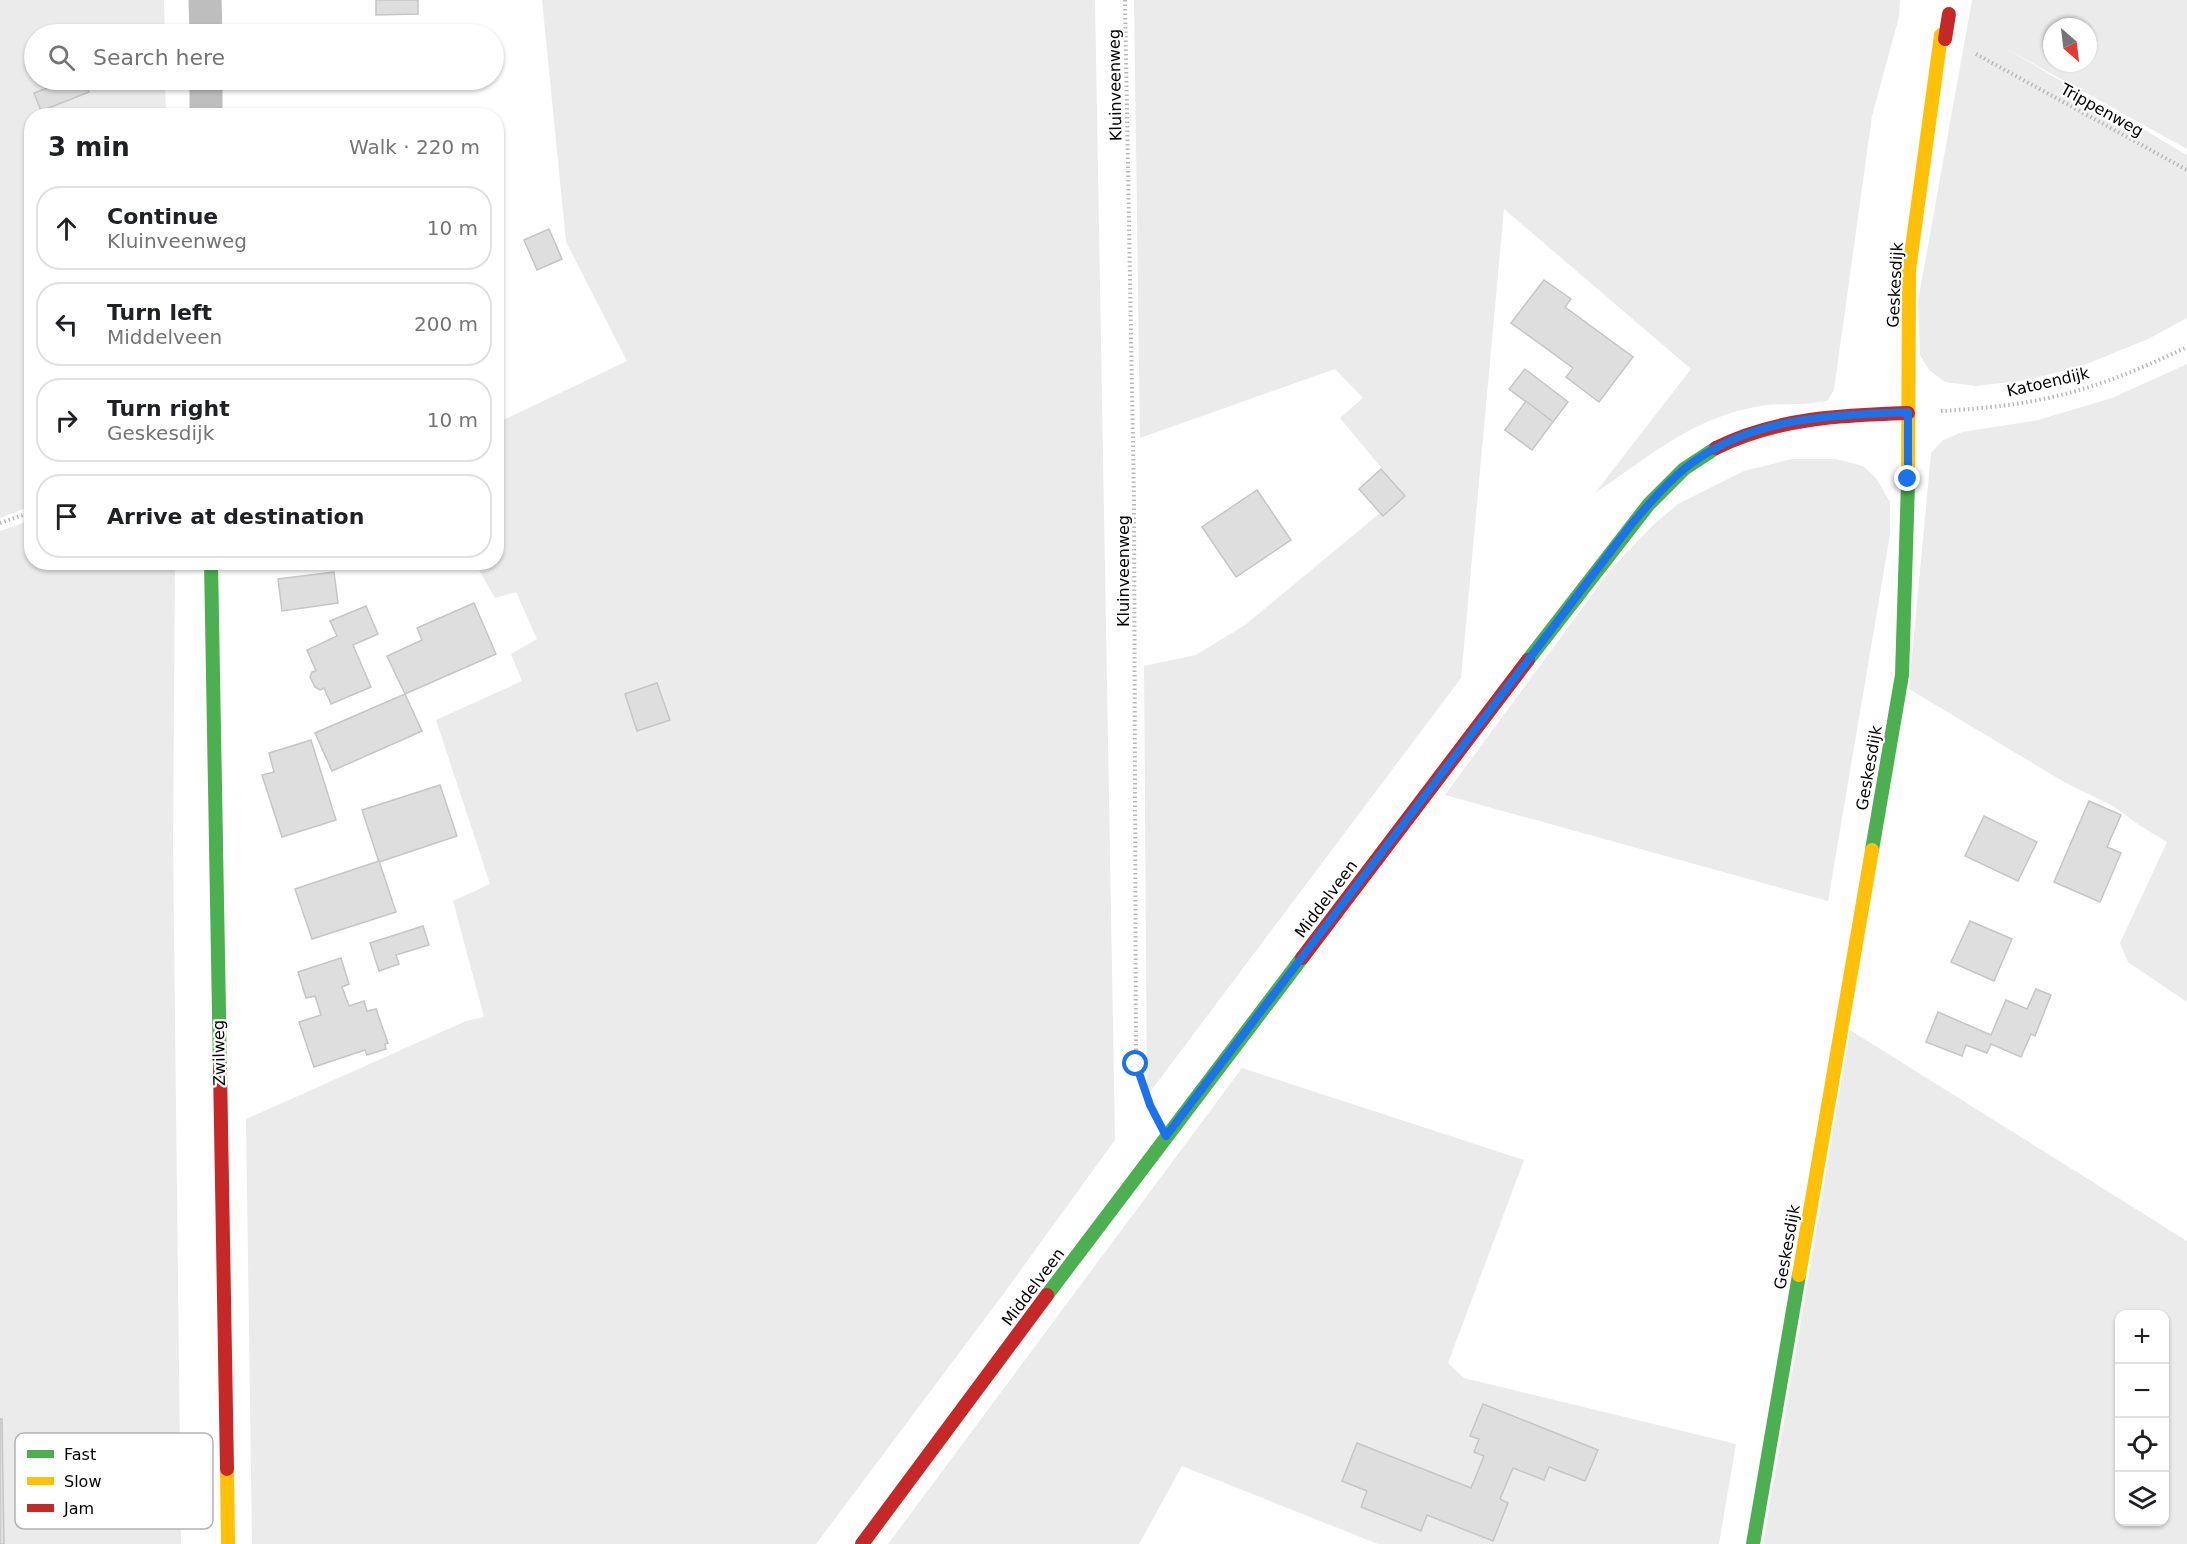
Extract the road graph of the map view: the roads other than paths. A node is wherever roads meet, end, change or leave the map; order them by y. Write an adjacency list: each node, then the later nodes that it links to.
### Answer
1 (205, 0): 3 (street)
2 (1952, 0): 6 (street, Geskesdijk, bridge)
3 (206, 24)
4 (206, 90): 5 (street)
5 (206, 108)
6 (1908, 412): 9 (street, Middelveen); 10 (street, Geskesdijk)
7 (211, 570): 8 (street, Zwilweg)
8 (228, 1544)
9 (862, 1544)
10 (1753, 1544)

